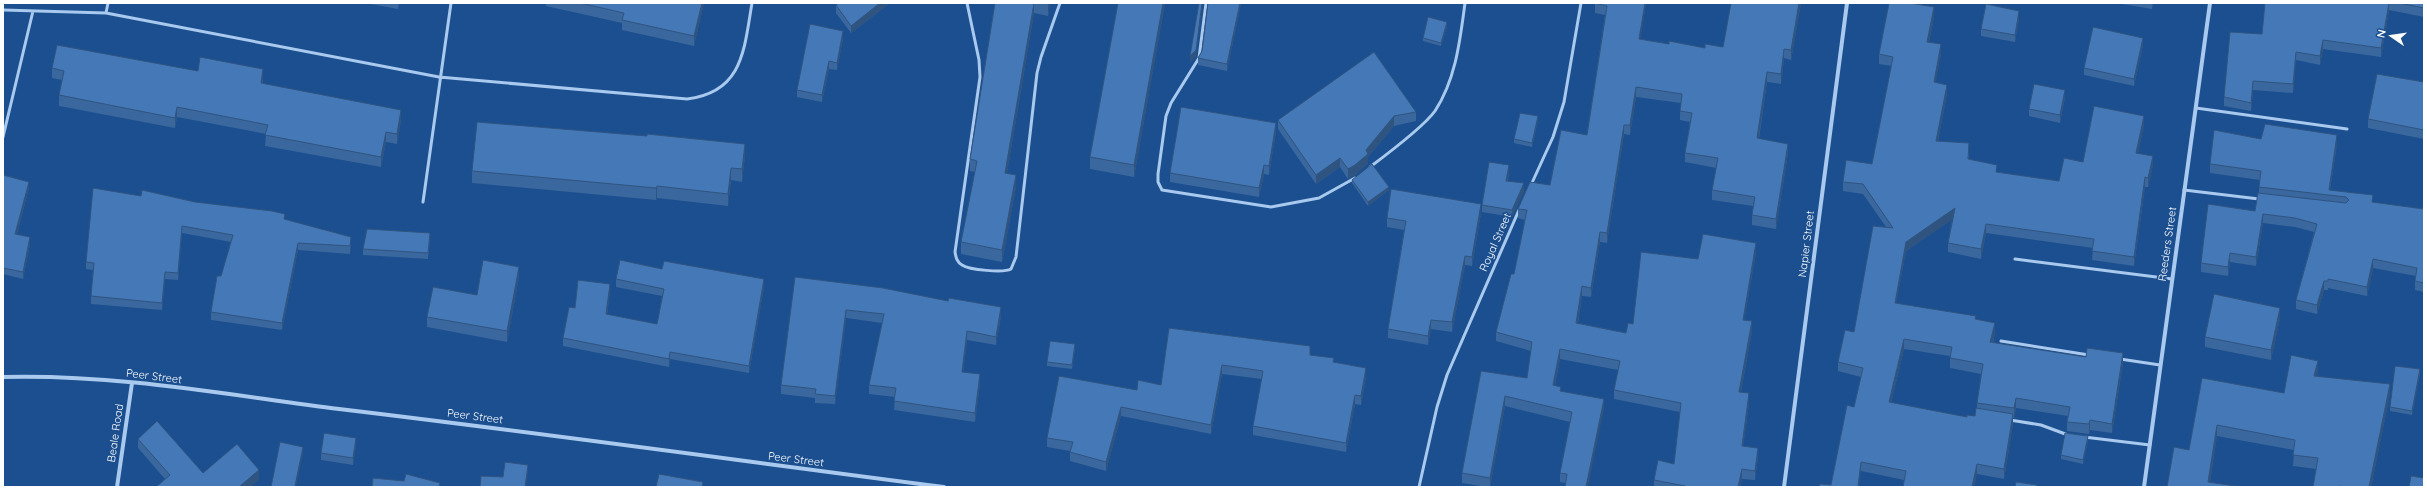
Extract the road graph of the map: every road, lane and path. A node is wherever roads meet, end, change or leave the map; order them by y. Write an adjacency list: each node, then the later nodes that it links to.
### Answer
1 (108, 3): 13 (lane)
2 (451, 3): 14 (lane)
3 (752, 3): 14 (lane)
4 (967, 3): 5 (lane)
5 (1060, 3)
6 (1206, 3): 19 (lane)
7 (1465, 3): 18 (lane)
8 (1581, 3): 20 (lane)
9 (1847, 3): 40 (street, Napier Street)
10 (2210, 3): 15 (street, Reeders Street)
11 (3, 10): 12 (lane)
12 (34, 12): 13 (lane); 17 (lane)
13 (106, 13): 14 (lane)
14 (439, 77): 23 (lane)
15 (2196, 108): 16 (lane); 21 (street, Reeders Street)
16 (2347, 129)
17 (3, 138)
18 (1364, 172)
19 (1358, 177)
20 (1529, 190)
21 (2184, 190): 22 (lane); 26 (street, Reeders Street)
22 (2261, 199)
23 (423, 202)
24 (1522, 203): 39 (lane, Royal Street)
25 (2015, 259): 26 (lane)
26 (2172, 279): 30 (street, Reeders Street)
27 (2001, 342): 28 (lane)
28 (2092, 355)
29 (2115, 358): 30 (lane)
30 (2160, 365): 36 (street, Reeders Street)
31 (3, 377): 32 (street, Peer Street)
32 (132, 383): 37 (street, Beale Road); 38 (street, Peer Street)
33 (2006, 419): 34 (lane)
34 (2074, 435)
35 (2081, 436): 36 (lane)
36 (2150, 445): 41 (street, Reeders Street)
37 (117, 487)
38 (944, 487)
39 (1419, 487)
40 (1784, 487)
41 (2144, 487)

